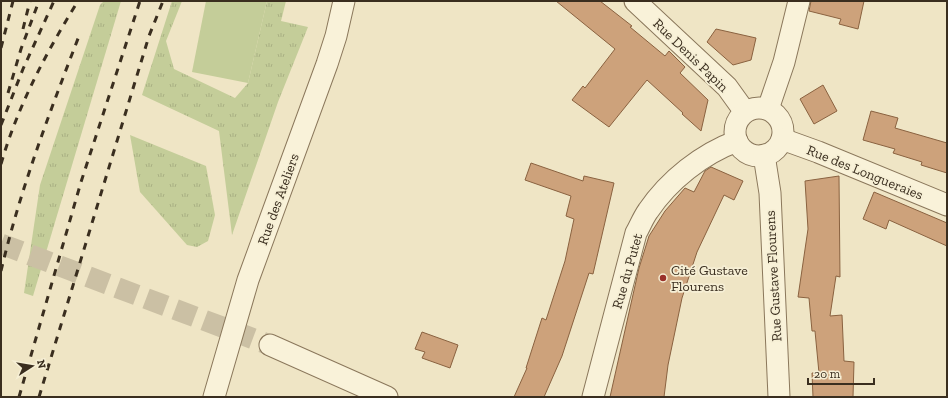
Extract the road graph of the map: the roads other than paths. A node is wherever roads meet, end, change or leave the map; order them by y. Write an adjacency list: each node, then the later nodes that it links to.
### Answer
1 (344, 1): 11 (street, Rue des Ateliers)
2 (635, 1): 5 (street, Rue Denis Papin)
3 (799, 1): 4 (street)
4 (768, 109): 5 (street); 6 (street)
5 (745, 112): 7 (street)
6 (782, 139): 8 (street); 9 (street, Rue des Longueraies)
7 (737, 141): 8 (street); 13 (street, Rue du Putet)
8 (764, 155): 14 (street, Rue Gustave Flourens)
9 (947, 205)
10 (270, 345): 12 (street)
11 (214, 397)
12 (387, 397)
13 (593, 397)
14 (779, 397)

